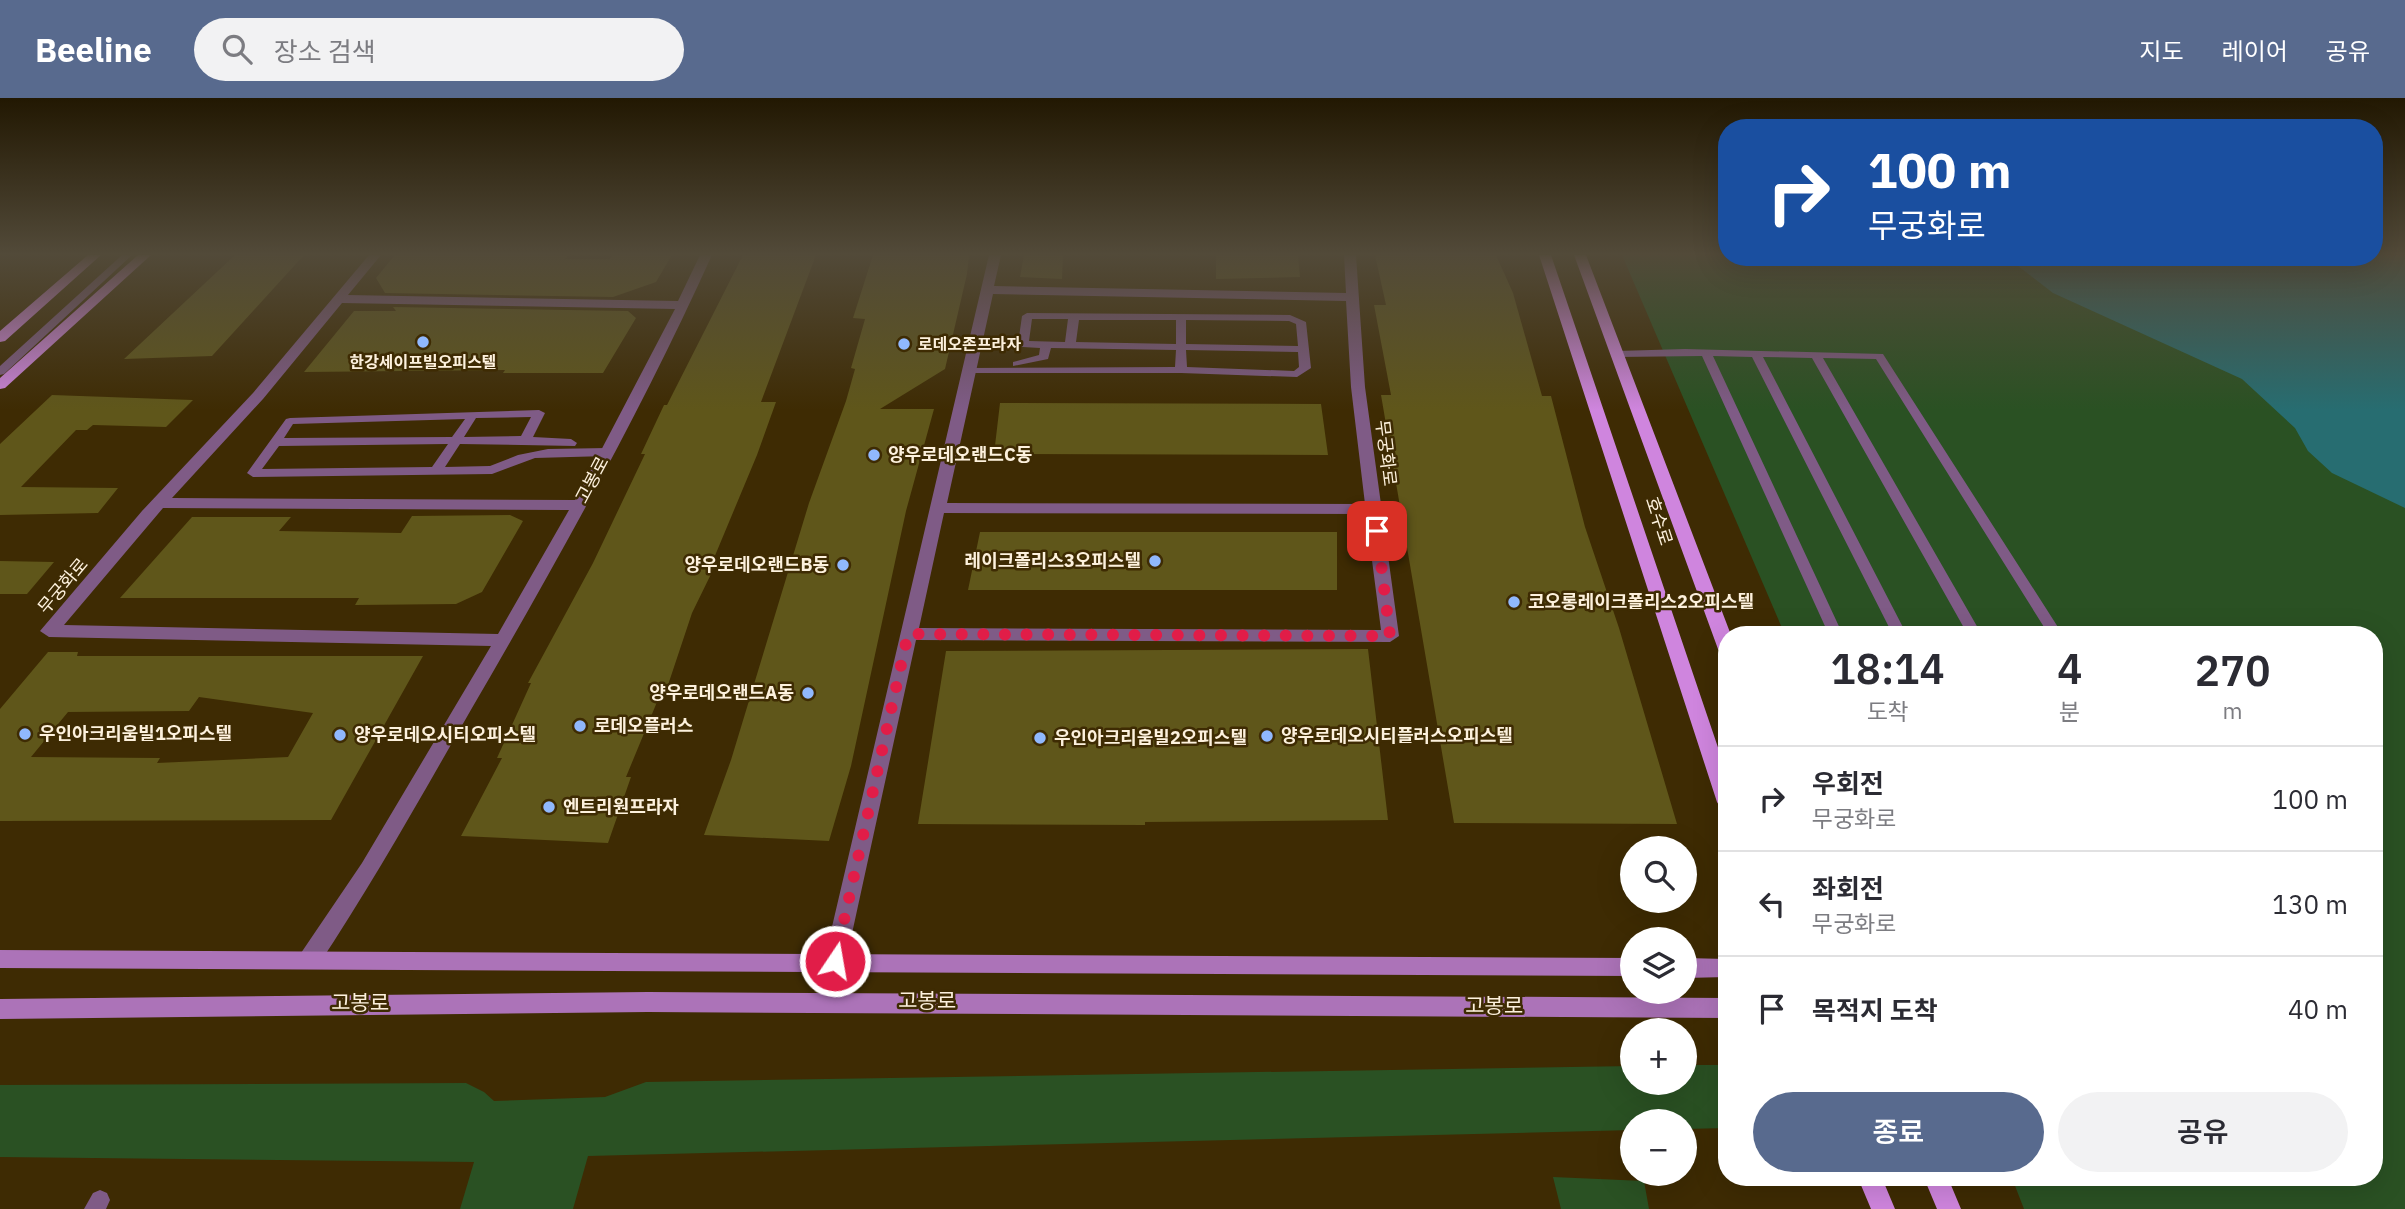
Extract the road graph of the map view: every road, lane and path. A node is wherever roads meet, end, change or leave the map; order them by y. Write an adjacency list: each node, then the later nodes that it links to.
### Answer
1 (36, 307): 12 (main road)
2 (71, 307): 23 (lane)
3 (87, 307): 24 (main road)
4 (334, 307): 31 (street, 무궁화로)
5 (683, 307): 29 (street, 고봉로)
6 (983, 307): 21 (street)
7 (1353, 307): 34 (street, 무궁화로)
8 (1562, 307): 42 (main road, 호수로)
9 (1599, 307): 19 (main road, 호수로)
10 (1074, 317): 11 (lane); 13 (lane); 14 (lane)
11 (1181, 318): 15 (lane); 16 (lane)
12 (0, 338)
13 (1046, 345): 14 (lane); 21 (lane)
14 (1070, 345): 15 (lane)
15 (1181, 346): 16 (lane); 22 (lane)
16 (1305, 349): 22 (lane)
17 (1706, 352): 18 (lane); 19 (lane); 36 (lane)
18 (1756, 353): 20 (lane); 37 (lane)
19 (1617, 354): 35 (main road, 호수로)
20 (1816, 355): 38 (lane); 39 (lane)
21 (969, 368): 22 (lane); 33 (street)
22 (1181, 370)
23 (0, 372)
24 (0, 385)
25 (473, 415): 26 (lane); 27 (lane); 28 (lane)
26 (525, 440): 28 (lane); 29 (lane)
27 (274, 442): 28 (lane); 30 (lane)
28 (455, 443): 30 (lane)
29 (609, 448): 30 (lane); 32 (street, 고봉로)
30 (435, 472)
31 (160, 503): 32 (street); 41 (street, 무궁화로)
32 (579, 505): 41 (street, 고봉로)
33 (937, 508): 34 (street); 40 (street)
34 (1374, 509): 40 (street, 무궁화로)
35 (1718, 626)
36 (1832, 626)
37 (1895, 626)
38 (1970, 626)
39 (2050, 626)
40 (908, 634): 45 (street)
41 (503, 640): 44 (street, 고봉로)
42 (1718, 775)
43 (0, 959): 44 (main road)
44 (309, 960): 45 (main road)
45 (835, 961): 46 (main road)
46 (1620, 967)
47 (1697, 968): 48 (main road)
48 (1718, 968)
49 (1718, 1007): 50 (main road, 고봉로)
50 (0, 1009)
51 (1873, 1186): 53 (main road)
52 (1940, 1186): 54 (main road)
53 (1883, 1209)
54 (1950, 1209)

